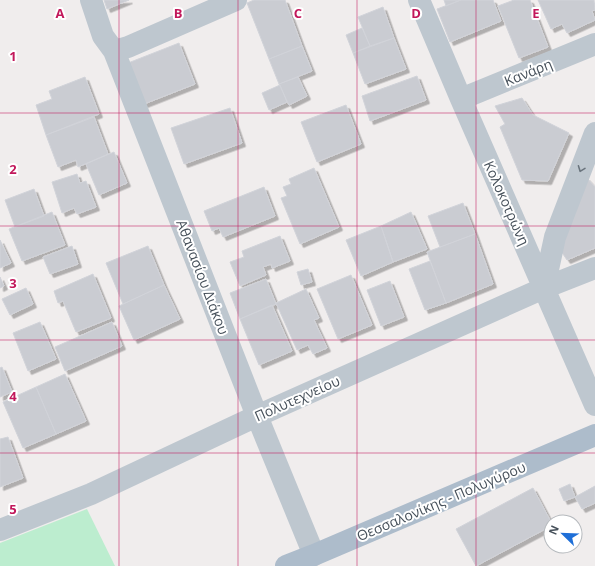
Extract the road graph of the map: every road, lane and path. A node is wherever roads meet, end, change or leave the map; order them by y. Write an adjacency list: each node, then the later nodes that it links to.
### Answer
1 (91, 0): 5 (street, Αθανασίου Διάκου)
2 (236, 0): 5 (street)
3 (419, 0): 6 (street, Κολοκοτρώνη)
4 (595, 44): 6 (street, Κανάρη)
5 (114, 51): 11 (street, Αθανασίου Διάκου)
6 (461, 99): 9 (street, Κολοκοτρώνη)
7 (595, 133): 9 (street, one-way to 9)
8 (595, 268): 9 (street, Πολυτεχνείου)
9 (544, 288): 10 (street, Κολοκοτρώνη); 11 (street, Πολυτεχνείου)
10 (595, 405)
11 (257, 416): 13 (street, Πολυτεχνείου); 14 (street, Αθανασίου Διάκου)
12 (595, 435): 14 (main road, Θεσσαλονίκης - Πολυγύρου)
13 (0, 530)
14 (314, 555): 15 (main road, Θεσσαλονίκης - Πολυγύρου)
15 (286, 566)

